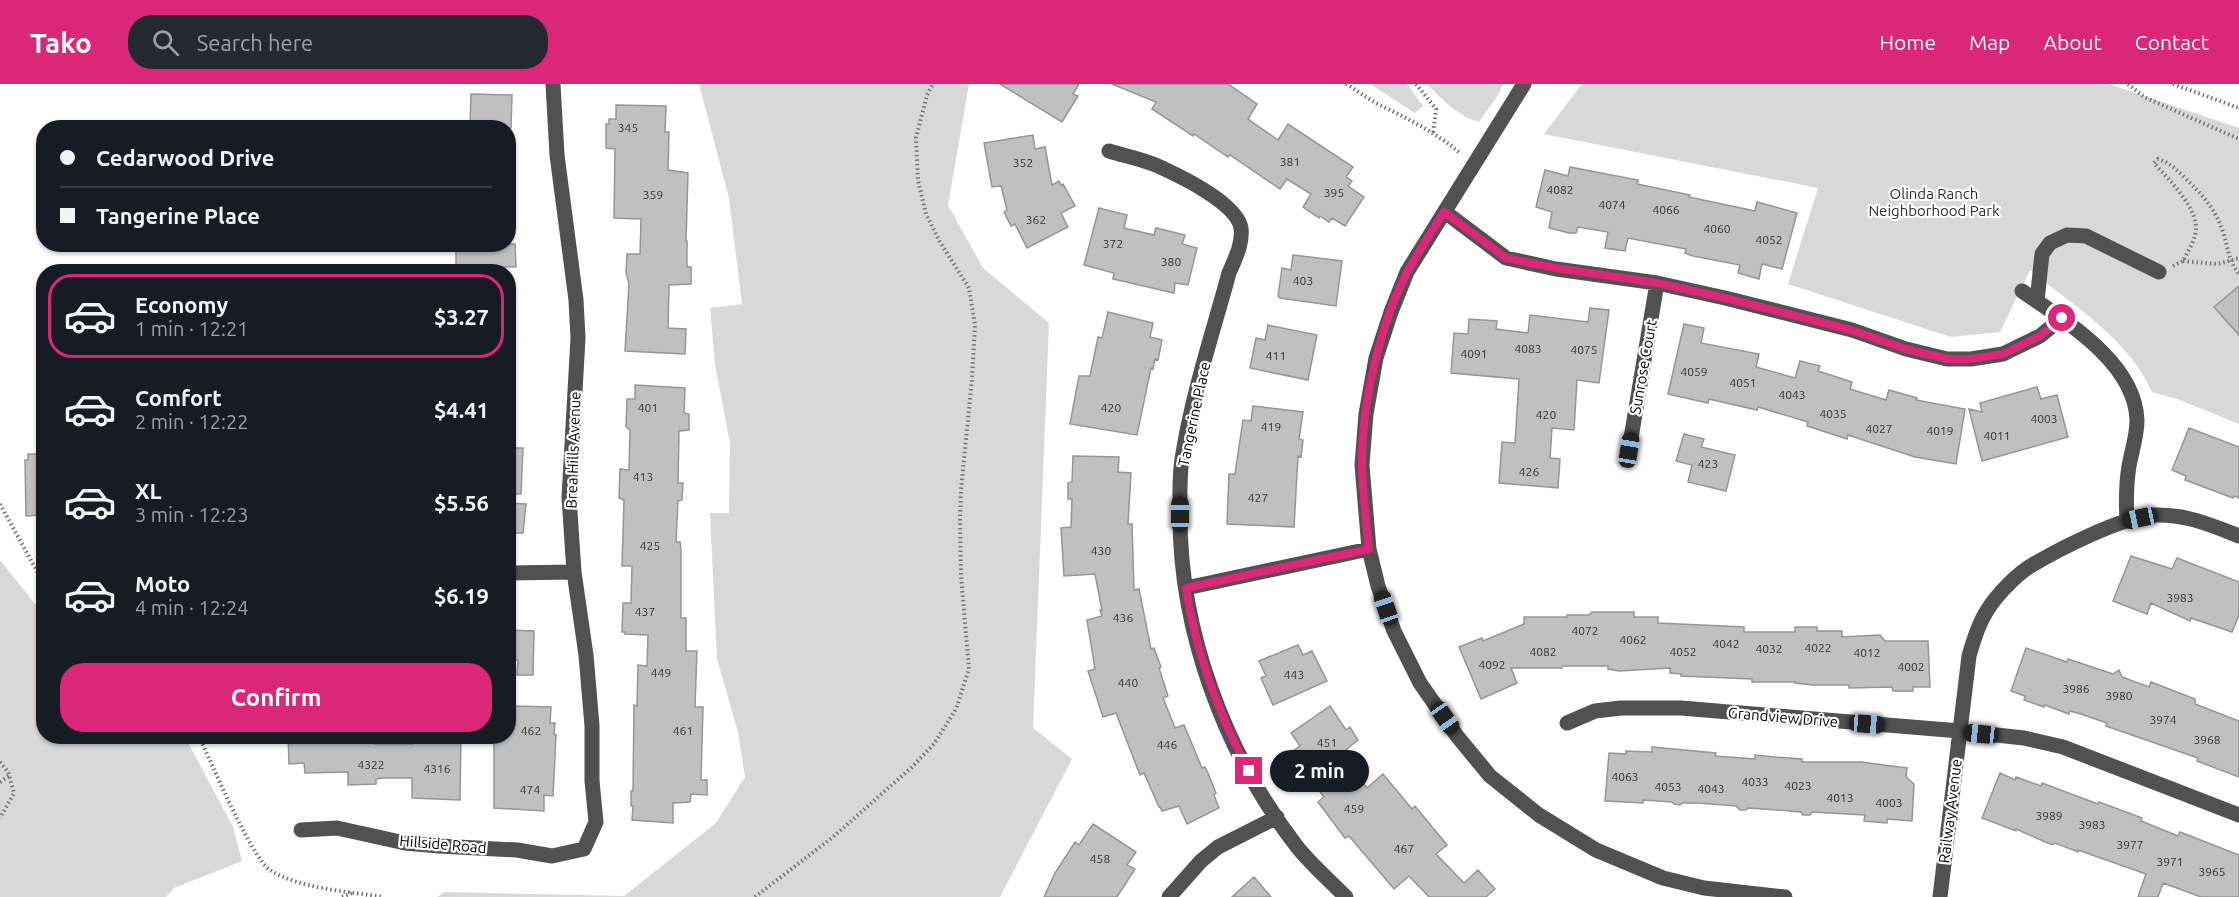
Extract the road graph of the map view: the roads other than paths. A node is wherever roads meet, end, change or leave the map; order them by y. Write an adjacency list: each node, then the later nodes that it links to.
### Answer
1 (553, 84): 14 (street, Brea Hills Avenue)
2 (1524, 84): 4 (street)
3 (1109, 151): 16 (street, Tangerine Place)
4 (1444, 212): 6 (street); 13 (street)
5 (2159, 272): 8 (street)
6 (1657, 283): 9 (street); 10 (street, Sunrose Court)
7 (2022, 291): 8 (street)
8 (2037, 301): 9 (street)
9 (2062, 318): 11 (street)
10 (1629, 450)
11 (2127, 520): 12 (street, Railway Avenue); 18 (street, Railway Avenue)
12 (2239, 536)
13 (1369, 549): 16 (street); 25 (street)
14 (574, 572): 15 (street); 22 (street, Brea Hills Avenue)
15 (516, 573)
16 (1186, 588): 20 (street, Tangerine Place)
17 (1567, 723): 18 (street, Grandview Drive)
18 (1960, 731): 19 (street, Grandview Drive); 26 (street, Railway Avenue)
19 (2239, 815)
20 (1277, 817): 23 (street); 24 (street, Tangerine Place)
21 (302, 830): 22 (street, Hillside Road)
22 (584, 849)
23 (1169, 897)
24 (1346, 897)
25 (1785, 897)
26 (1940, 897)

